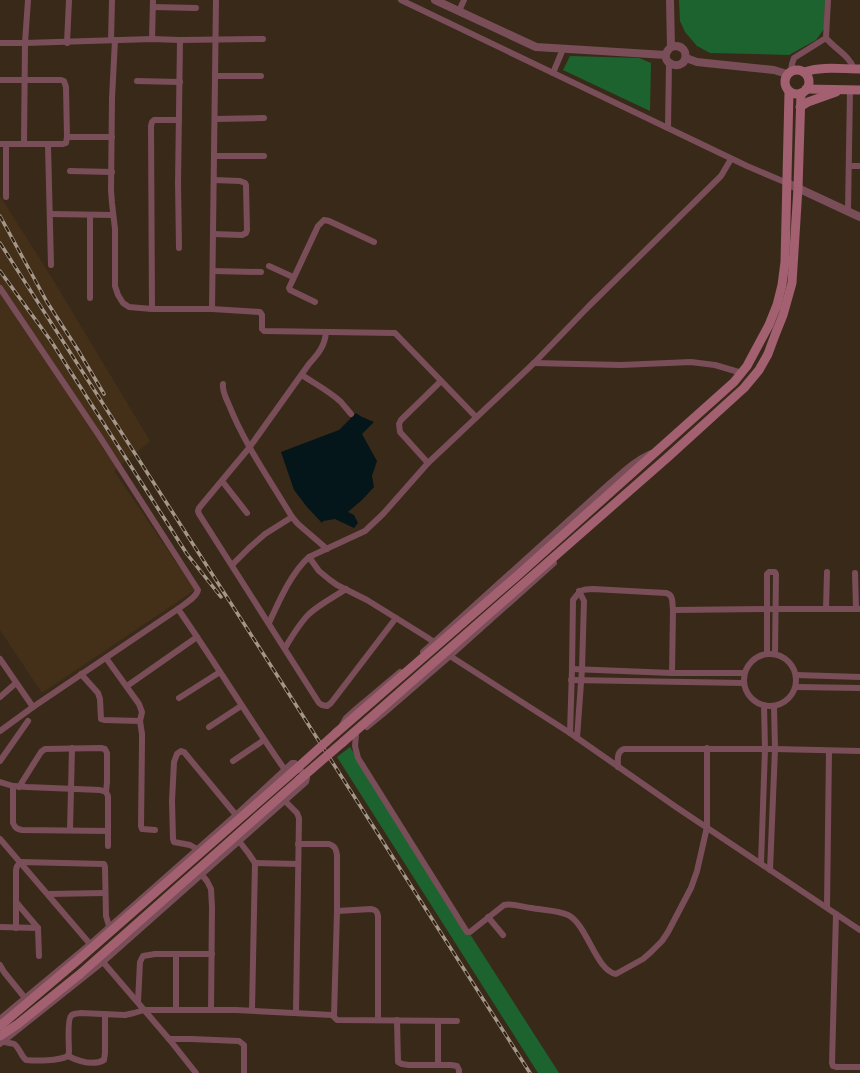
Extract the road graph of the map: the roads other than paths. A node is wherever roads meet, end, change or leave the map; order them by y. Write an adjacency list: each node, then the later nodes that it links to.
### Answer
1 (28, 0): 20 (street)
2 (69, 0): 21 (street)
3 (112, 0): 17 (street)
4 (216, 0): 15 (street)
5 (401, 0): 29 (street)
6 (435, 0): 12 (street)
7 (464, 0): 12 (street)
8 (670, 0): 22 (street)
9 (828, 0): 13 (street)
10 (153, 3): 11 (street); 14 (street)
11 (196, 8)
12 (459, 11): 23 (street)
13 (826, 38): 27 (street); 30 (street)
14 (152, 39): 17 (street); 18 (street)
15 (216, 39): 16 (street); 18 (street); 31 (street)
16 (263, 39)
17 (113, 40): 21 (street); 46 (street)
18 (180, 40): 36 (street)
19 (0, 43): 20 (street)
20 (26, 43): 21 (street); 34 (street)
21 (67, 43)
22 (671, 47): 24 (street); 25 (street)
23 (563, 49): 24 (street); 29 (street)
24 (666, 55): 26 (street)
25 (686, 58): 26 (street); 30 (street)
26 (669, 63): 44 (street)
27 (857, 69): 28 (main road)
28 (804, 72): 30 (main road); 38 (main road)
29 (553, 73): 44 (street)
30 (789, 73): 39 (main road)
31 (215, 76): 32 (street); 42 (street)
32 (261, 76)
33 (0, 80): 34 (street)
34 (26, 80): 45 (street); 48 (street)
35 (137, 81): 36 (street)
36 (180, 82): 43 (street)
37 (852, 90): 38 (main road); 40 (main road); 53 (street)
38 (804, 91): 39 (main road); 40 (main road)
39 (789, 92): 58 (main road)
40 (800, 107): 59 (main road)
41 (264, 118): 42 (street)
42 (215, 119): 50 (street)
43 (179, 120): 68 (street); 77 (street)
44 (668, 128): 52 (street)
45 (67, 137): 46 (street); 49 (street)
46 (112, 137): 56 (street)
47 (3, 144): 48 (street); 60 (street)
48 (24, 144): 49 (street)
49 (48, 145): 62 (street)
50 (215, 156): 51 (street); 57 (street)
51 (264, 156)
52 (731, 159): 58 (street); 80 (street)
53 (849, 166): 54 (street); 61 (street)
54 (860, 166)
55 (70, 172): 56 (street)
56 (112, 172): 64 (street)
57 (214, 180): 66 (street); 66 (street)
58 (787, 183): 59 (street); 81 (main road)
59 (798, 188): 61 (street); 89 (main road)
60 (6, 197)
61 (848, 211): 65 (street)
62 (50, 214): 63 (street); 69 (street)
63 (90, 215): 64 (street); 75 (street)
64 (113, 215): 77 (street)
65 (860, 217)
66 (213, 234): 71 (street)
67 (374, 242): 73 (street)
68 (179, 248)
69 (51, 265)
70 (269, 266): 73 (street)
71 (213, 271): 72 (street); 78 (street)
72 (261, 272)
73 (293, 277): 76 (street)
74 (0, 288): 101 (street)
75 (90, 298)
76 (315, 302)
77 (152, 309): 78 (street)
78 (212, 309): 79 (street)
79 (326, 332): 82 (street); 83 (street)
80 (534, 363): 81 (street); 86 (street)
81 (742, 373): 88 (main road)
82 (302, 375): 85 (street); 87 (street)
83 (441, 381): 86 (street); 90 (street)
84 (223, 384): 87 (street)
85 (351, 414)
86 (476, 417): 90 (street)
87 (249, 448): 91 (street); 93 (street)
88 (658, 450): 110 (street); 142 (main road)
89 (668, 457): 114 (street); 144 (main road)
90 (428, 463): 94 (street)
91 (222, 481): 92 (street); 96 (street)
92 (247, 513)
93 (292, 517): 94 (street); 96 (street)
94 (327, 549): 95 (street)
95 (309, 557): 99 (street); 108 (street)
96 (232, 565): 108 (street)
97 (828, 572): 104 (street)
98 (856, 573): 105 (street)
99 (346, 589): 107 (street); 111 (street)
100 (580, 591): 106 (street); 117 (street); 118 (street)
101 (178, 609): 109 (street); 115 (street)
102 (767, 609): 103 (street); 103 (street); 106 (street); 112 (street)
103 (776, 609): 104 (street); 113 (street)
104 (826, 609): 105 (street)
105 (858, 609)
106 (673, 610): 120 (street)
107 (396, 618): 110 (street); 111 (street)
108 (269, 624): 111 (street)
109 (197, 637): 119 (street); 129 (street)
110 (434, 642): 142 (street)
111 (285, 648)
112 (767, 653): 113 (street); 122 (street)
113 (775, 654): 123 (street)
114 (450, 656): 143 (street); 144 (street)
115 (106, 658): 121 (street); 129 (street)
116 (0, 659): 127 (street)
117 (572, 669): 118 (street); 125 (street)
118 (582, 669): 120 (street); 126 (street)
119 (220, 672): 133 (street); 135 (street)
120 (672, 673): 122 (street)
121 (81, 674): 137 (street); 139 (street)
122 (744, 674): 128 (street)
123 (796, 675): 124 (street); 130 (street)
124 (860, 677)
125 (571, 680): 126 (street); 143 (street)
126 (581, 680): 128 (street); 145 (street)
127 (16, 683): 132 (street); 137 (street)
128 (744, 683): 134 (street)
129 (127, 686): 139 (street)
130 (796, 687): 131 (street); 136 (street)
131 (860, 688)
132 (0, 697)
133 (179, 698)
134 (764, 705): 136 (street); 149 (street)
135 (241, 706): 140 (street); 146 (street)
136 (774, 706): 150 (street)
137 (33, 707): 141 (street)
138 (28, 721): 153 (street)
139 (140, 721): 165 (street)
140 (209, 727)
141 (0, 731)
142 (338, 732): 211 (main road, bridge)
143 (570, 733): 145 (street)
144 (349, 738): 184 (street); 213 (main road, bridge)
145 (577, 738): 155 (street)
146 (264, 740): 154 (street); 156 (street)
147 (72, 748): 158 (street); 159 (street); 160 (street)
148 (707, 748): 149 (street); 155 (street); 163 (street)
149 (765, 749): 150 (street); 174 (street)
150 (775, 749): 151 (street); 176 (street)
151 (829, 751): 152 (street); 181 (street)
152 (860, 751)
153 (0, 760)
154 (233, 761)
155 (618, 767): 163 (street)
156 (285, 770): 161 (street); 162 (street)
157 (0, 782): 158 (street)
158 (16, 786): 159 (street); 164 (street)
159 (71, 789): 160 (street); 164 (street)
160 (106, 792): 166 (street)
161 (284, 801): 168 (street); 169 (street)
162 (236, 815): 171 (street); 171 (street)
163 (707, 827): 174 (street); 184 (street)
164 (70, 830): 166 (street)
165 (155, 830)
166 (108, 831): 170 (street)
167 (0, 839): 172 (street)
168 (239, 841): 173 (street); 177 (street)
169 (298, 844): 175 (street); 182 (street)
170 (108, 846)
171 (196, 849): 185 (street)
172 (21, 862): 178 (street); 179 (street); 180 (street)
173 (255, 863): 175 (street); 202 (street)
174 (761, 863): 176 (street)
175 (298, 864): 203 (street)
176 (770, 870): 181 (street)
177 (202, 875): 193 (street); 195 (street)
178 (105, 893): 179 (street); 185 (street)
179 (48, 894): 191 (street)
180 (16, 902): 187 (street); 188 (street)
181 (827, 907): 183 (street)
182 (337, 911): 205 (street); 207 (street)
183 (836, 914): 189 (street); 216 (street)
184 (488, 917): 190 (street)
185 (109, 926): 191 (street)
186 (0, 928): 187 (street)
187 (16, 928): 188 (street)
188 (38, 928): 194 (street)
189 (860, 930)
190 (503, 935)
191 (90, 944): 197 (street)
192 (176, 954): 193 (street); 198 (street); 200 (street)
193 (212, 954): 201 (street)
194 (39, 956)
195 (103, 962): 198 (street); 213 (street)
196 (0, 965): 197 (street)
197 (25, 998): 206 (street)
198 (138, 1002): 199 (street)
199 (144, 1010): 200 (street); 204 (street); 212 (street)
200 (176, 1010): 201 (street)
201 (211, 1010): 202 (street)
202 (252, 1010): 203 (street)
203 (296, 1012): 205 (street)
204 (105, 1014): 214 (street); 214 (street)
205 (334, 1016): 207 (street)
206 (0, 1019)
207 (378, 1020): 208 (street)
208 (397, 1020): 209 (street); 215 (street)
209 (438, 1021): 210 (street); 215 (street)
210 (457, 1021)
211 (0, 1026)
212 (169, 1039): 217 (street); 218 (street)
213 (1, 1041): 214 (street)
214 (68, 1056)
215 (438, 1065): 219 (street)
216 (860, 1067)
217 (196, 1073)
218 (244, 1073)
219 (459, 1073)

